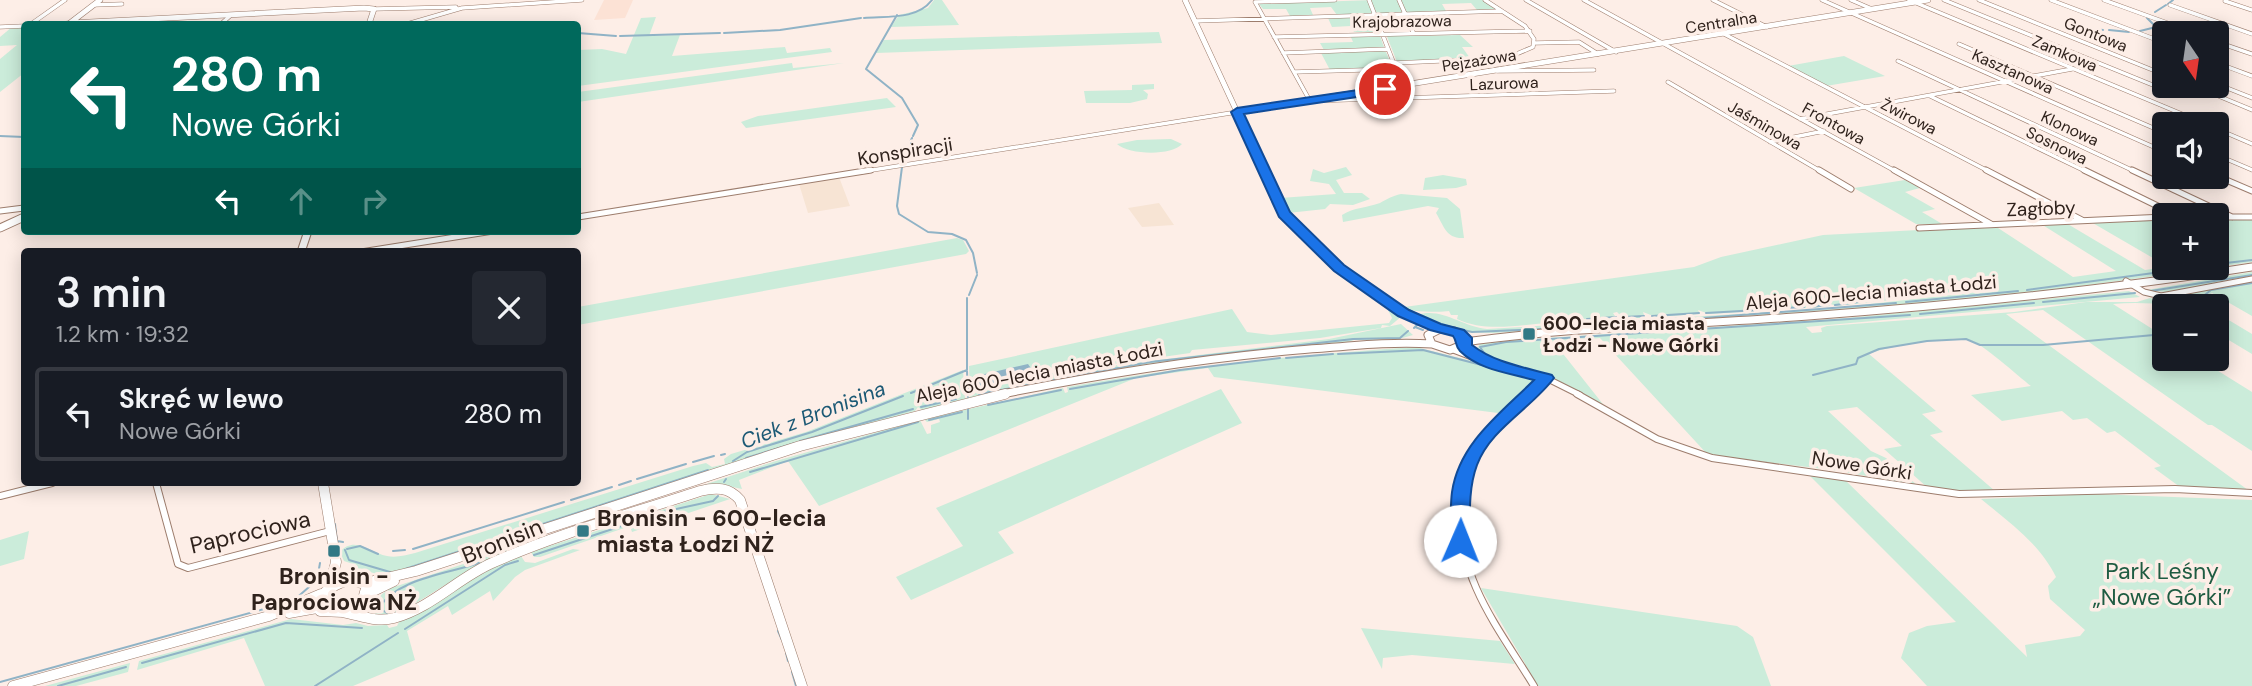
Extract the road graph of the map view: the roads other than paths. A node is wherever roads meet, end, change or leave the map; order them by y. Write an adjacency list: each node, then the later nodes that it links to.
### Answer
1 (65, 0): 35 (street)
2 (100, 0): 23 (street)
3 (582, 0): 24 (street)
4 (1185, 0): 42 (street)
5 (1335, 0): 34 (street)
6 (1369, 0): 32 (street)
7 (1399, 0): 30 (street)
8 (1485, 0): 28 (street)
9 (1526, 0): 59 (street)
10 (1584, 0): 55 (street, Frontowa)
11 (1713, 0): 46 (street)
12 (1822, 0): 29 (street, Kasztanowa)
13 (1851, 0): 26 (street)
14 (1928, 0): 19 (street, Centralna)
15 (1944, 0): 75 (street)
16 (1979, 0): 68 (street, Gontowa)
17 (2051, 0): 53 (street)
18 (2104, 0): 43 (street)
19 (1912, 1): 26 (street, Centralna); 66 (street, Zamkowa)
20 (2225, 1): 27 (street)
21 (2169, 2): 51 (street)
22 (122, 4): 23 (street)
23 (93, 5): 36 (street)
24 (463, 8): 25 (street); 41 (street)
25 (374, 9): 31 (street); 40 (street)
26 (1872, 9): 29 (street, Centralna)
27 (2252, 10)
28 (1502, 11): 30 (street); 47 (street)
29 (1851, 13): 46 (street, Centralna); 73 (street, Kasztanowa)
30 (1405, 14): 32 (street); 48 (street)
31 (231, 15): 33 (street); 39 (street)
32 (1374, 15): 34 (street); 49 (street)
33 (169, 18): 37 (street); 38 (street)
34 (1264, 18): 42 (street); 52 (street)
35 (35, 21)
36 (73, 21)
37 (138, 21)
38 (166, 21)
39 (224, 21)
40 (370, 21)
41 (418, 21)
42 (1195, 21): 85 (street)
43 (2162, 21)
44 (21, 26): 45 (street)
45 (0, 27)
46 (1767, 27): 50 (street, Centralna)
47 (1530, 31): 48 (street, Krajobrazowa); 54 (street)
48 (1413, 32): 49 (street, Krajobrazowa)
49 (1382, 33): 52 (street, Krajobrazowa); 58 (street)
50 (1724, 34): 55 (street, Centralna); 83 (street, Żwirowa)
51 (2252, 34)
52 (1274, 37): 60 (street)
53 (2152, 38)
54 (1535, 43): 62 (street); 64 (street)
55 (1665, 44): 59 (street, Centralna); 87 (street, Frontowa)
56 (1959, 44): 71 (street)
57 (2230, 46): 61 (street)
58 (1388, 49): 60 (street); 64 (street)
59 (1616, 52): 62 (street, Centralna)
60 (1283, 53): 70 (street)
61 (2252, 54)
62 (1600, 55): 69 (street, Pejzażowa)
63 (1898, 61): 77 (street, Klonowa)
64 (1395, 63): 70 (street)
65 (2230, 68): 72 (street)
66 (2072, 69): 71 (street); 86 (street, Zamkowa)
67 (1594, 70): 69 (street)
68 (2152, 70)
69 (1497, 71): 82 (street, Pejzażowa)
70 (1294, 72): 82 (street)
71 (2034, 76): 73 (street); 88 (street)
72 (2252, 76)
73 (2006, 81): 77 (street); 93 (street, Kasztanowa)
74 (1668, 82): 91 (street, Jaśminowa)
75 (2152, 85)
76 (2230, 89): 81 (street)
77 (1960, 90): 79 (street); 103 (street, Klonowa)
78 (1614, 92): 82 (street, Lazurowa)
79 (1928, 96): 83 (street); 99 (street, Sosnowa)
80 (2223, 98): 84 (street)
81 (2252, 98)
82 (1310, 101): 85 (street, Pejzażowa)
83 (1864, 107): 87 (street); 107 (street, Żwirowa)
84 (2252, 110)
85 (1237, 112): 106 (street, Konspiracji); 116 (street)
86 (2177, 112)
87 (1800, 119): 89 (street, Frontowa)
88 (2152, 127)
89 (1824, 131): 91 (street); 108 (street, Frontowa)
90 (2229, 134): 92 (street)
91 (1770, 142): 97 (street, Jaśminowa)
92 (2252, 144)
93 (2152, 146)
94 (2229, 160): 95 (street)
95 (2252, 170)
96 (2229, 181): 98 (street)
97 (1851, 189)
98 (2252, 191)
99 (2152, 203)
100 (21, 208): 101 (street)
101 (0, 211)
102 (2152, 217): 107 (street, Zagłoby)
103 (2232, 217): 104 (street)
104 (2252, 217)
105 (21, 218): 109 (street)
106 (581, 218)
107 (2082, 220): 108 (street, Zagłoby)
108 (1991, 224): 110 (street, Zagłoby)
109 (0, 228)
110 (1919, 228)
111 (468, 235): 112 (street)
112 (386, 248)
113 (2252, 266): 115 (street, Aleja 600-lecia miasta Łodzi)
114 (2252, 279): 115 (street)
115 (2129, 283): 119 (street, Aleja 600-lecia miasta Łodzi)
116 (1414, 318): 117 (street); 118 (street)
117 (1440, 329): 118 (street); 119 (street)
118 (1430, 338): 120 (street); 132 (street, Aleja 600-lecia miasta Łodzi)
119 (1463, 340): 120 (street); 121 (street, Nowe Górki)
120 (1453, 350): 121 (street, Nowe Górki)
121 (1488, 362): 122 (street, Nowe Górki)
122 (1546, 378): 126 (street, Nowe Górki); 139 (street)
123 (40, 486): 127 (street)
124 (157, 486): 128 (street, Paprociowa)
125 (324, 486): 128 (street)
126 (2252, 493)
127 (0, 496)
128 (331, 531): 129 (street)
129 (336, 562): 130 (street); 131 (street)
130 (351, 579): 131 (street); 132 (street)
131 (325, 591): 133 (street); 135 (street)
132 (365, 593): 134 (street, Aleja 600-lecia miasta Łodzi); 136 (street)
133 (317, 608): 134 (street, Bronisin); 135 (street)
134 (342, 612): 136 (street, Bronisin)
135 (269, 616): 137 (street)
136 (375, 620): 138 (street, Bronisin)
137 (13, 686)
138 (802, 686)
139 (1534, 686)

